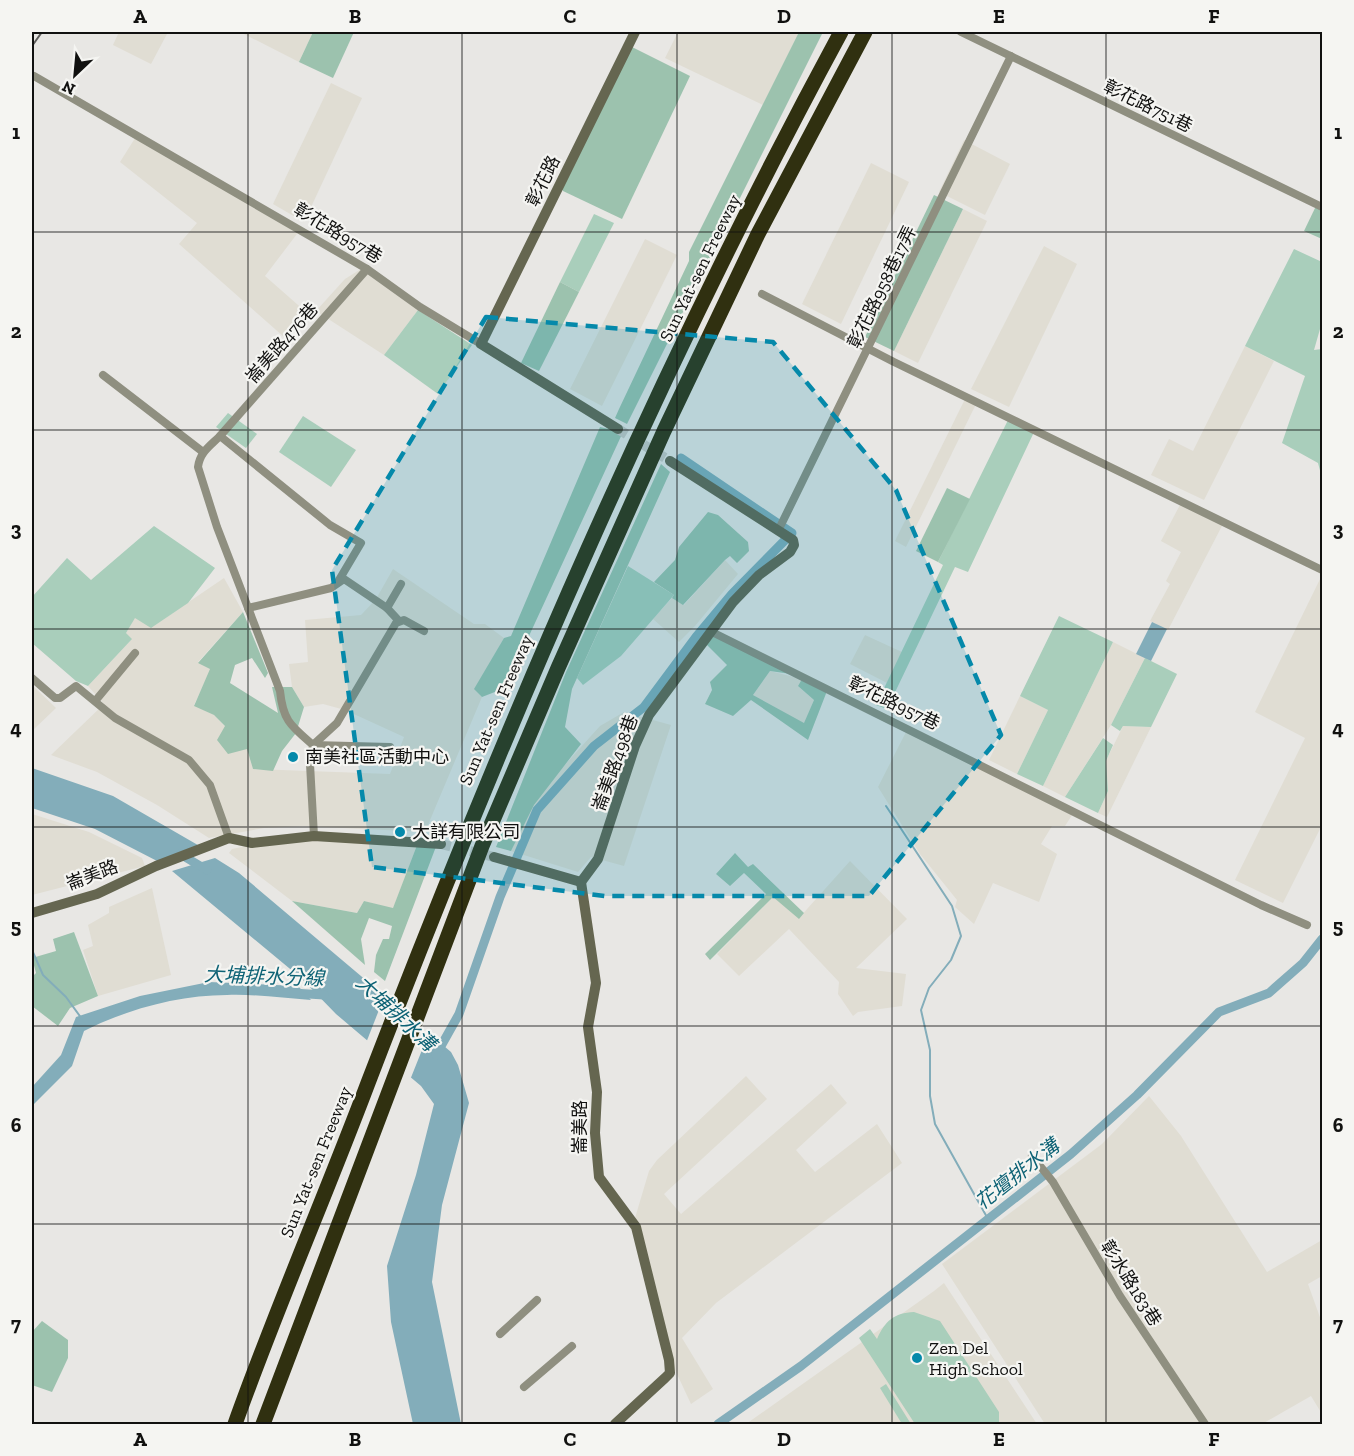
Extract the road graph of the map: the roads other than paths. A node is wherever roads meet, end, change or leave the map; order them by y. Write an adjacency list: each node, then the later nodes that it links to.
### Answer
1 (635, 32): 10 (street, 彰花路)
2 (841, 32): 40 (highway, Sun Yat-sen Freeway)
3 (865, 32): 43 (highway, Sun Yat-sen Freeway)
4 (961, 32): 5 (street, 彰花路751巷)
5 (1011, 56): 7 (street, 彰花路751巷); 11 (street, 彰花路958巷17弄)
6 (34, 76): 8 (street, 彰花路957巷)
7 (1323, 207)
8 (367, 269): 10 (street, 彰花路957巷); 14 (street, 崙美路476巷)
9 (762, 294): 11 (street)
10 (481, 344): 13 (street, 彰花路957巷)
11 (868, 348): 17 (street, 彰花路958巷17弄); 18 (street)
12 (103, 375): 15 (street)
13 (618, 429)
14 (220, 436): 15 (street, 崙美路476巷); 19 (street)
15 (203, 452): 21 (street)
16 (670, 461): 17 (street)
17 (778, 531): 25 (street)
18 (1323, 570)
19 (339, 580): 21 (street); 22 (street)
20 (401, 584): 22 (street)
21 (248, 608): 29 (street)
22 (387, 608): 23 (street)
23 (399, 621): 24 (street); 29 (street)
24 (424, 631)
25 (710, 631): 35 (street, 崙美路498巷); 37 (street, 彰花路957巷)
26 (135, 653): 28 (street)
27 (32, 678): 28 (street)
28 (96, 700): 32 (street)
29 (313, 745): 30 (street); 31 (street)
30 (390, 747)
31 (314, 836): 32 (street); 33 (street)
32 (229, 838): 36 (street, 崙美路)
33 (441, 844)
34 (494, 856): 35 (street)
35 (581, 882): 49 (street, 崙美路)
36 (32, 913)
37 (1307, 924)
38 (1033, 1157): 50 (street, 彰水路183巷)
39 (537, 1300): 41 (street)
40 (268, 1330): 45 (highway); 46 (highway, Sun Yat-sen Freeway)
41 (500, 1334)
42 (572, 1346): 44 (street)
43 (278, 1387): 47 (highway, Sun Yat-sen Freeway); 48 (highway)
44 (524, 1387)
45 (227, 1425)
46 (235, 1425)
47 (263, 1425)
48 (274, 1425)
49 (615, 1425)
50 (1205, 1425)

